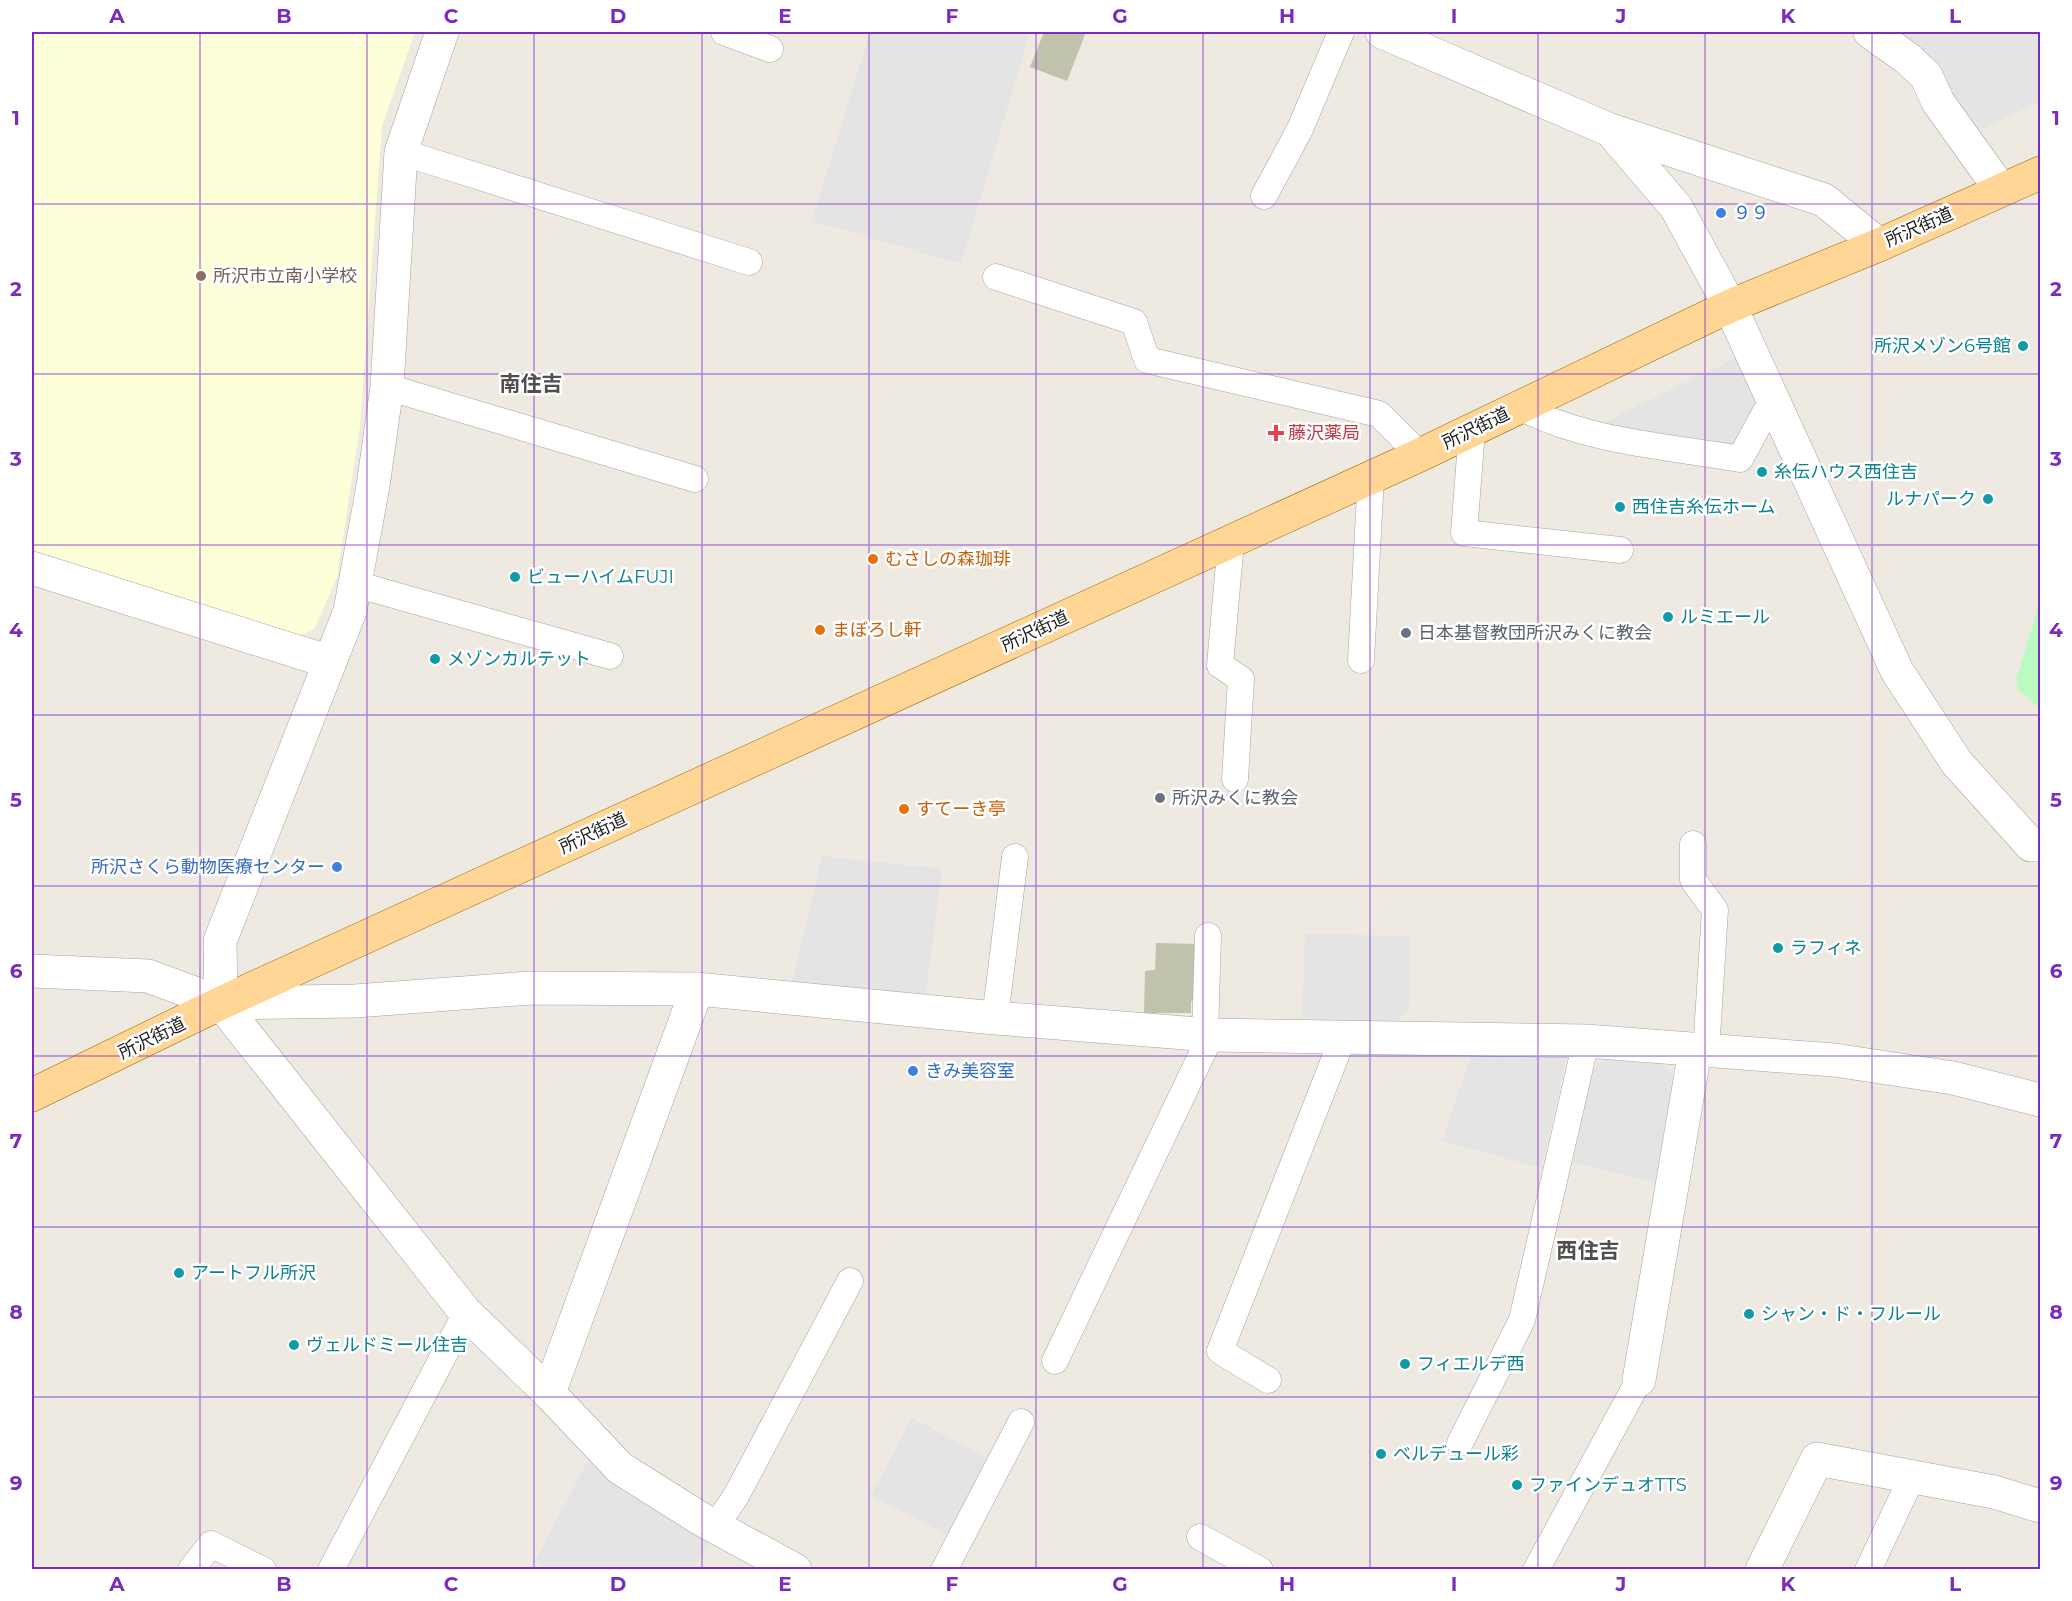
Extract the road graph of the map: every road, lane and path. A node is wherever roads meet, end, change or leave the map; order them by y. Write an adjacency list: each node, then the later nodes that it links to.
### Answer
1 (441, 32): 8 (street)
2 (724, 32): 6 (lane)
3 (1341, 32): 11 (lane)
4 (1384, 32): 7 (street)
5 (1870, 32): 10 (street)
6 (770, 48)
7 (1610, 130): 12 (street); 15 (street)
8 (401, 152): 13 (lane); 16 (street)
9 (2040, 173): 10 (main road, 所沢街道)
10 (2001, 190): 12 (main road, 所沢街道)
11 (1264, 196)
12 (1879, 245): 15 (main road, 所沢街道)
13 (749, 262)
14 (996, 278): 20 (lane)
15 (1730, 306): 17 (street); 18 (main road, 所沢街道)
16 (387, 387): 22 (lane); 26 (street)
17 (1772, 400): 18 (lane); 32 (street)
18 (1520, 407): 19 (main road, 所沢街道)
19 (1473, 430): 20 (main road, 所沢街道); 24 (lane)
20 (1420, 455): 21 (main road, 所沢街道)
21 (1371, 477): 23 (main road, 所沢街道); 28 (lane)
22 (695, 479)
23 (1231, 541): 30 (lane); 37 (main road, 所沢街道)
24 (1620, 550)
25 (32, 568): 29 (street)
26 (355, 584): 27 (lane); 29 (street)
27 (610, 656)
28 (1361, 660)
29 (330, 662): 37 (street)
30 (1235, 779)
31 (1693, 844): 42 (lane)
32 (2040, 845)
33 (1015, 856): 38 (lane)
34 (1208, 936): 39 (lane)
35 (32, 971): 37 (street)
36 (697, 989): 37 (street); 38 (street); 50 (street)
37 (221, 1003): 43 (main road, 所沢街道); 46 (street)
38 (995, 1018): 39 (street)
39 (1208, 1034): 40 (street); 47 (lane)
40 (1344, 1035): 41 (street); 48 (lane)
41 (1586, 1041): 42 (street); 52 (lane)
42 (1701, 1051): 44 (street); 49 (street)
43 (32, 1095)
44 (2040, 1100)
45 (850, 1281): 55 (lane)
46 (465, 1313): 50 (street); 60 (lane)
47 (1055, 1361)
48 (1268, 1380)
49 (1638, 1380): 63 (lane)
50 (549, 1393): 55 (street)
51 (1021, 1422): 61 (lane)
52 (1460, 1443)
53 (1912, 1477): 54 (street); 64 (street); 65 (lane)
54 (2040, 1506)
55 (715, 1527): 57 (street)
56 (1200, 1537): 62 (lane)
57 (773, 1565)
58 (190, 1569): 59 (lane)
59 (264, 1569)
60 (331, 1569)
61 (944, 1569)
62 (1260, 1569)
63 (1536, 1569)
64 (1762, 1569)
65 (1868, 1569)

